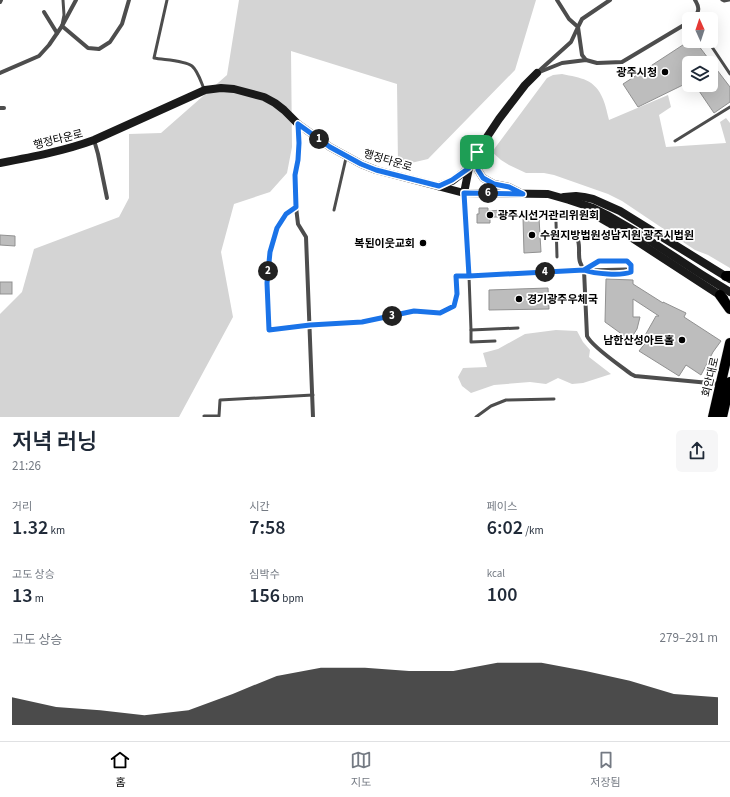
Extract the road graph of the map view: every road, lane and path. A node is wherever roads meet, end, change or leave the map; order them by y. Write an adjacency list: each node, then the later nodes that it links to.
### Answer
1 (63, 0): 12 (lane)
2 (76, 0): 12 (street)
3 (129, 0): 12 (street)
4 (167, 0): 21 (lane)
5 (558, 0): 14 (street)
6 (610, 0): 14 (street)
7 (695, 0): 11 (street)
8 (722, 0): 9 (lane)
9 (729, 0)
10 (44, 12): 15 (street)
11 (698, 12)
12 (62, 26): 15 (street)
13 (682, 26): 17 (street)
14 (578, 27): 17 (street); 19 (street)
15 (57, 33): 18 (street)
16 (713, 48): 20 (lane)
17 (586, 60): 19 (street)
18 (0, 73)
19 (536, 73): 26 (street)
20 (730, 74)
21 (205, 90): 23 (street, 행정타운로); 24 (street, 행정타운로)
22 (730, 107): 25 (lane)
23 (298, 124): 27 (street, 행정타운로); 35 (street)
24 (94, 140): 28 (street, 행정타운로); 34 (street)
25 (674, 141)
26 (477, 152): 29 (street); 32 (street)
27 (346, 156): 30 (street, 행정타운로); 36 (lane)
28 (0, 163)
29 (469, 168): 30 (street); 31 (street)
30 (439, 186): 31 (street, 행정타운로)
31 (464, 193): 32 (street, 행정타운로); 42 (street)
32 (523, 194): 33 (street, 행정타운로)
33 (559, 197): 43 (street); 44 (street)
34 (108, 198)
35 (296, 207): 47 (street); 47 (lane)
36 (334, 210)
37 (556, 222): 38 (lane)
38 (556, 235): 39 (lane); 41 (street)
39 (557, 257)
40 (626, 269): 41 (lane)
41 (584, 270): 41 (lane); 42 (street); 52 (street)
42 (469, 276): 47 (lane); 49 (lane)
43 (729, 277)
44 (726, 293): 45 (street); 46 (main road)
45 (730, 302)
46 (730, 309)
47 (310, 325): 53 (street)
48 (518, 328): 49 (lane)
49 (471, 330): 50 (lane)
50 (495, 341)
51 (730, 343): 52 (main road, 회안대로)
52 (725, 383): 59 (main road, 회안대로); 60 (main road, 회안대로)
53 (313, 395): 56 (lane); 57 (street)
54 (554, 399): 58 (lane)
55 (730, 406): 61 (main road)
56 (204, 417)
57 (314, 417)
58 (476, 417)
59 (713, 417)
60 (722, 417)
61 (727, 417)

